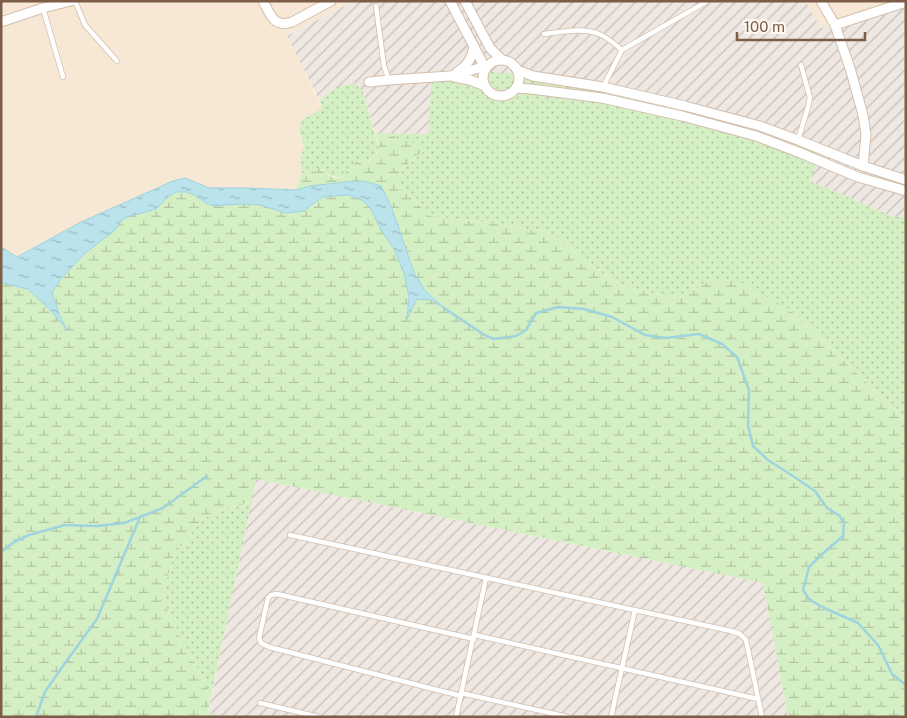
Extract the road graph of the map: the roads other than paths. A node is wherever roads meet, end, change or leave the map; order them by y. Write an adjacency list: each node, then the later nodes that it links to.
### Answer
1 (73, 1): 10 (street); 17 (lane)
2 (263, 1): 3 (street)
3 (331, 1)
4 (450, 1): 14 (street)
5 (464, 1): 16 (street)
6 (821, 1): 12 (street)
7 (706, 2): 15 (lane)
8 (900, 3): 12 (street)
9 (376, 6): 23 (lane)
10 (43, 8): 11 (street); 22 (lane)
11 (1, 22)
12 (835, 24): 29 (street)
13 (544, 34): 15 (lane)
14 (474, 46): 19 (street); 21 (street)
15 (622, 50): 26 (lane)
16 (502, 60): 19 (street); 20 (street)
17 (117, 61)
18 (801, 65): 28 (lane)
19 (484, 69): 21 (street); 25 (street)
20 (517, 70): 26 (street); 27 (street)
21 (450, 76): 23 (street); 25 (street)
22 (63, 77)
23 (389, 80): 24 (street)
24 (369, 82)
25 (485, 86): 27 (street)
26 (603, 87): 28 (street)
27 (516, 88): 31 (street)
28 (798, 140): 29 (street)
29 (863, 166): 30 (street)
30 (906, 180)
31 (906, 192)
32 (290, 535): 33 (lane)
33 (486, 578): 34 (lane); 35 (lane)
34 (634, 610): 36 (lane); 38 (lane)
35 (474, 637): 36 (lane); 37 (lane); 37 (lane)
36 (622, 668): 38 (lane); 43 (lane)
37 (461, 694): 41 (lane); 42 (lane)
38 (758, 698): 44 (lane)
39 (260, 703): 40 (lane)
40 (319, 717)
41 (456, 717)
42 (568, 717)
43 (611, 717)
44 (762, 717)

